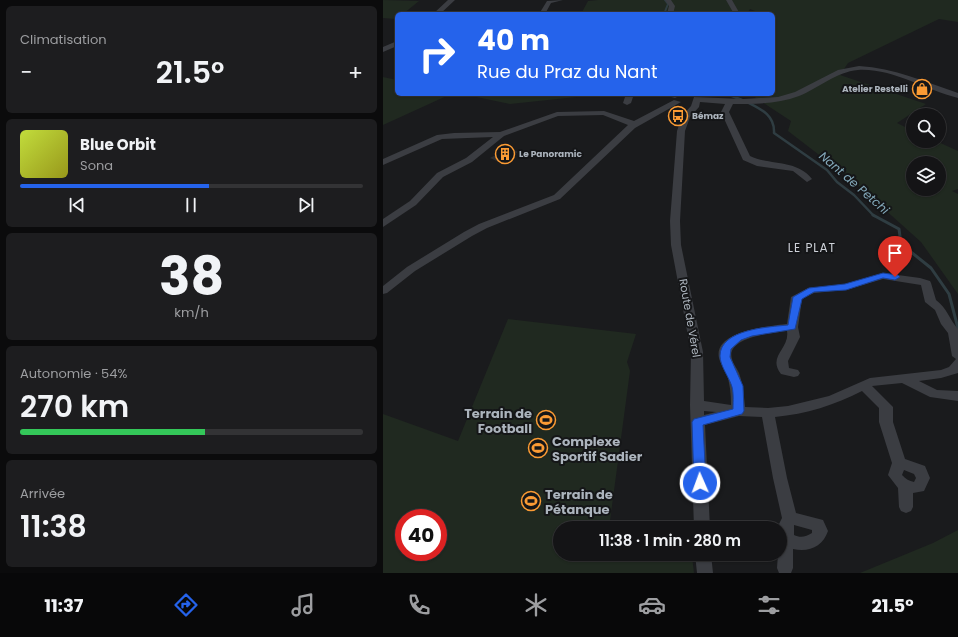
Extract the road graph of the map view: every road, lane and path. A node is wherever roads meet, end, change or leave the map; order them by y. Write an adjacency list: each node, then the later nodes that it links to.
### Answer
1 (560, 0): 6 (street)
2 (668, 0): 7 (street)
3 (729, 0): 8 (street)
4 (451, 1): 5 (street)
5 (438, 12)
6 (543, 12)
7 (670, 12)
8 (736, 12)
9 (395, 44): 10 (street)
10 (383, 50)
11 (629, 96): 16 (street)
12 (672, 96): 14 (street)
13 (958, 96): 15 (street)
14 (688, 100): 15 (street); 17 (street); 30 (street, Route de Vérel)
15 (730, 101): 20 (street)
16 (627, 103)
17 (635, 124): 18 (street); 22 (street)
18 (501, 134): 19 (street); 21 (street)
19 (383, 162)
20 (807, 180)
21 (383, 224)
22 (383, 291)
23 (792, 327): 24 (street); 26 (street); 31 (street)
24 (958, 356)
25 (958, 363): 27 (street)
26 (794, 373)
27 (905, 379): 28 (street); 29 (street)
28 (863, 385): 32 (street); 34 (street)
29 (958, 396)
30 (697, 405): 31 (street); 33 (street, Route de Vérel)
31 (738, 411): 32 (street); 33 (street)
32 (768, 413): 37 (street)
33 (698, 422): 38 (street, Route de Vérel)
34 (899, 463): 35 (street); 35 (street)
35 (905, 486): 36 (street)
36 (906, 507)
37 (790, 518): 39 (street); 40 (street)
38 (702, 521)
39 (787, 524)
40 (787, 539)
41 (704, 561): 44 (street)
42 (785, 561): 43 (street)
43 (785, 568)
44 (705, 573)

